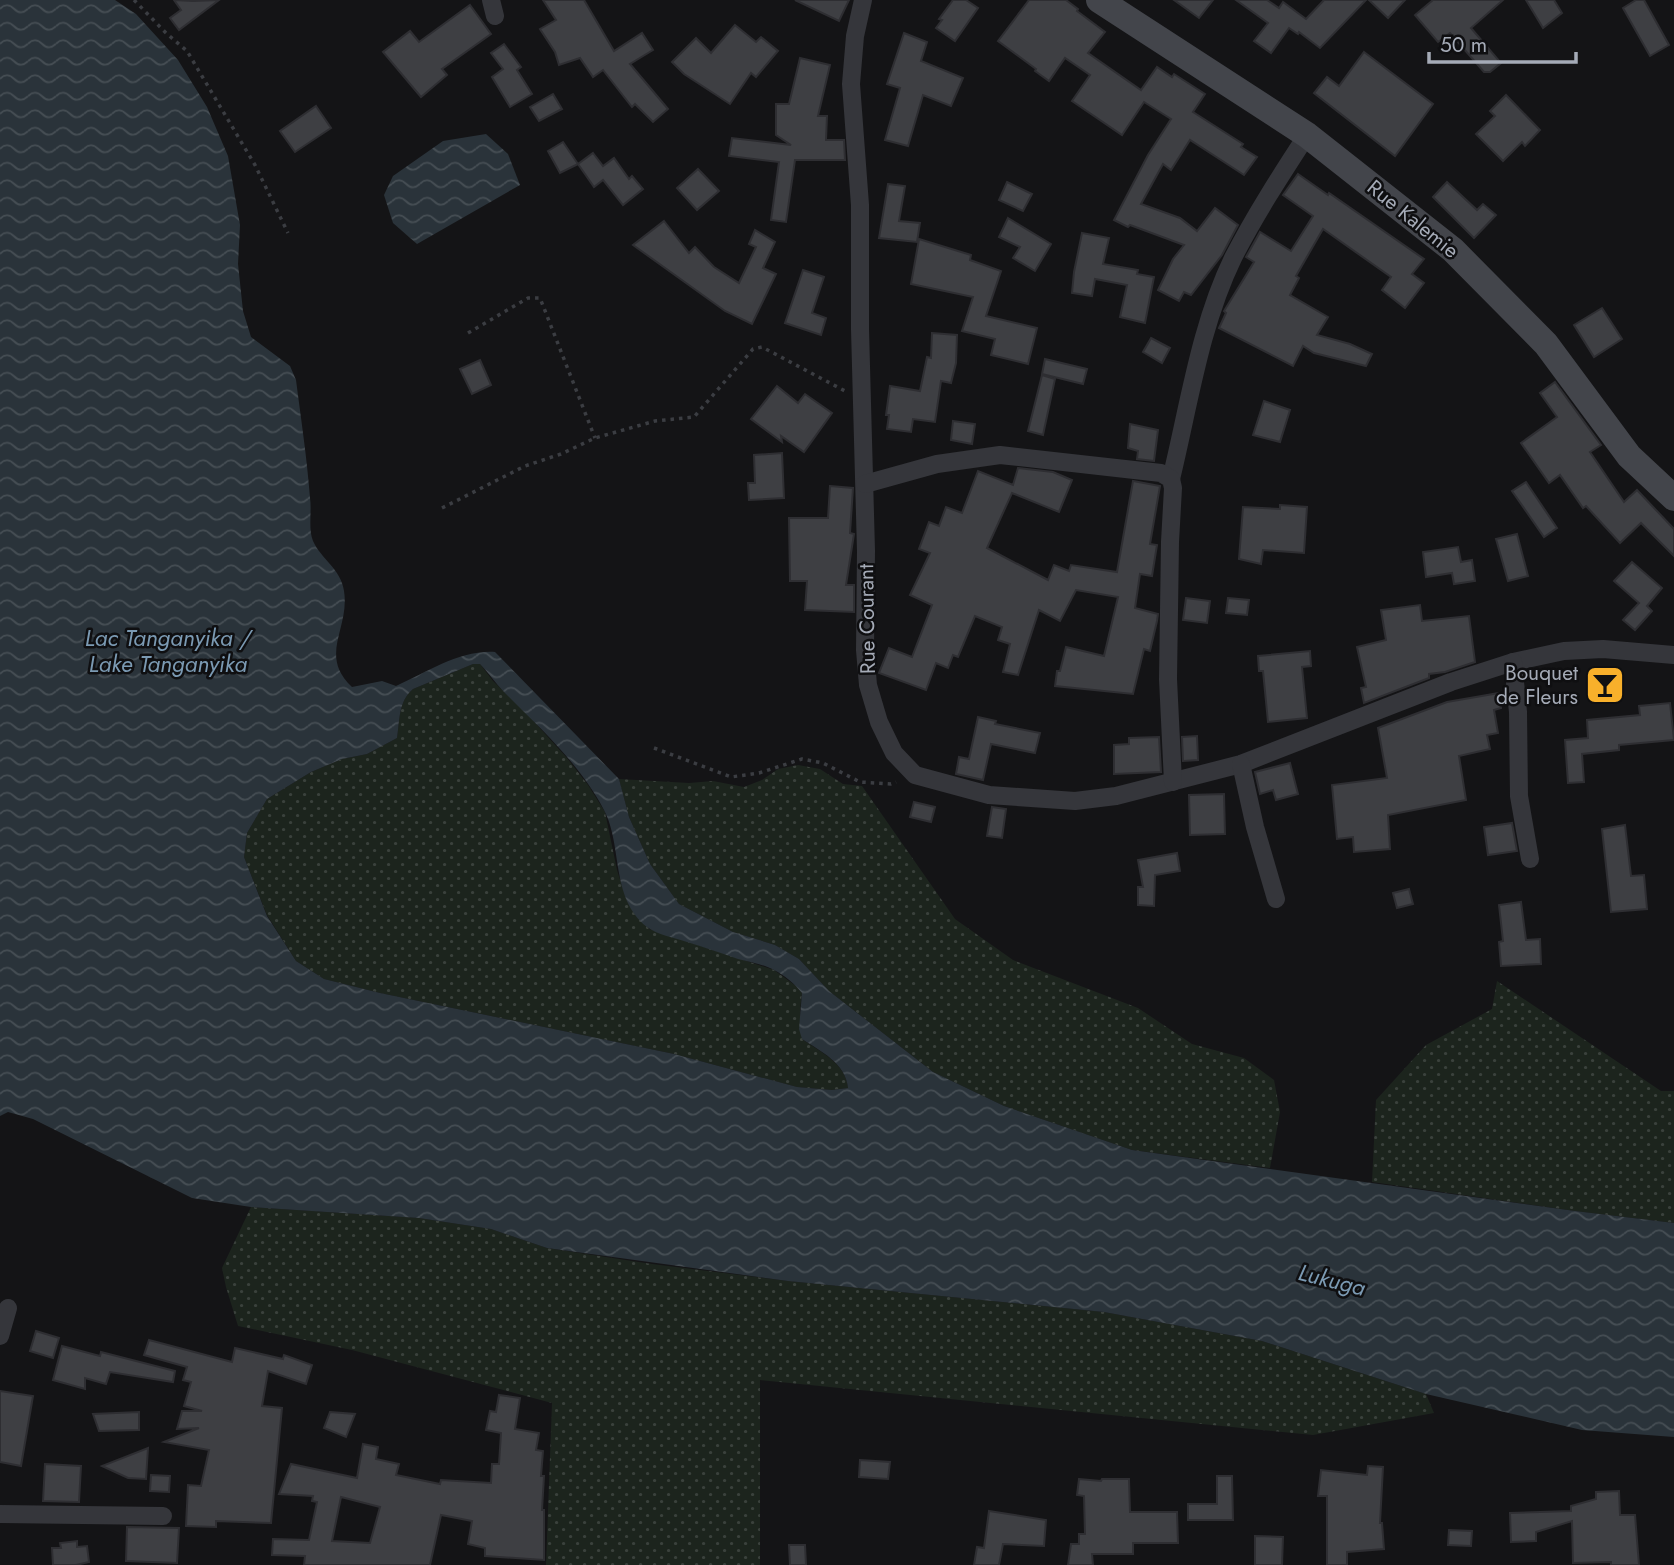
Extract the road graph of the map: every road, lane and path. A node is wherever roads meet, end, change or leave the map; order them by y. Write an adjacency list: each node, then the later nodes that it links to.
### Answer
1 (134, 0): 5 (path)
2 (863, 0): 7 (street, Rue Courant)
3 (1099, 0): 4 (street, Rue Kalemie)
4 (1307, 135): 9 (street); 11 (street, Rue Kalemie)
5 (288, 233)
6 (468, 333): 8 (path)
7 (863, 400): 8 (path); 10 (street, Rue Courant)
8 (595, 438): 12 (path)
9 (1171, 479): 10 (street); 18 (street)
10 (865, 484): 17 (street, Rue Courant)
11 (1674, 498)
12 (442, 508)
13 (1674, 655): 14 (street)
14 (1513, 662): 16 (street); 19 (street)
15 (654, 748): 17 (path)
16 (1241, 764): 18 (street); 20 (street)
17 (915, 775): 18 (street)
18 (1173, 782)
19 (1530, 859)
20 (1276, 899)
21 (8, 1308): 22 (street)
22 (0, 1336)
23 (0, 1514): 24 (street)
24 (163, 1516)

